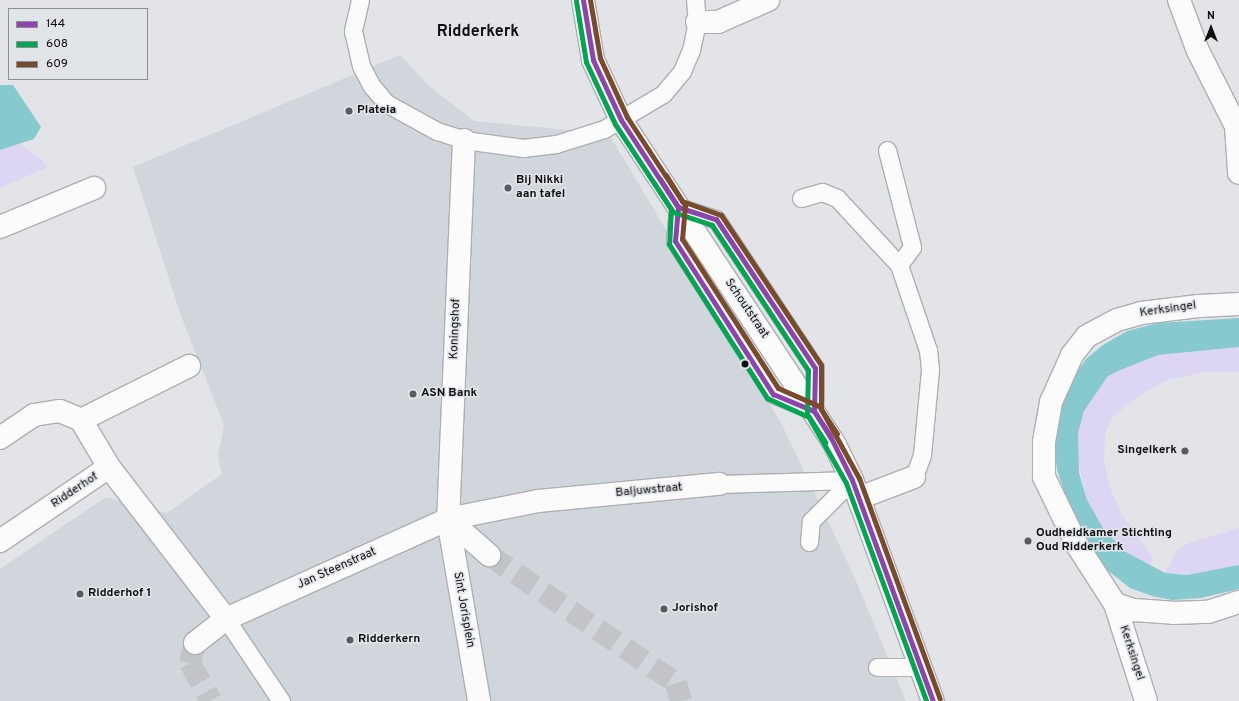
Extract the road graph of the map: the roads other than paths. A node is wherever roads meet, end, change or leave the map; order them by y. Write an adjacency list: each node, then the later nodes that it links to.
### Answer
1 (360, 0): 9 (lane)
2 (583, 0): 8 (street, Schoutstraat)
3 (695, 0): 6 (lane)
4 (768, 0): 6 (street)
5 (1179, 0): 7 (street)
6 (708, 22): 8 (lane)
7 (1237, 126): 11 (street)
8 (626, 128): 9 (lane); 23 (street, Schoutstraat)
9 (464, 140): 24 (street, Koningshof)
10 (887, 150): 15 (lane)
11 (1239, 173)
12 (94, 188): 14 (street)
13 (802, 198): 15 (lane)
14 (0, 228)
15 (899, 265): 21 (lane)
16 (1239, 304): 29 (street, Kerksingel)
17 (189, 366): 18 (street)
18 (80, 420): 19 (street); 20 (street, Ridderhof)
19 (0, 438)
20 (110, 467): 25 (street, Ridderhof); 30 (street)
21 (914, 477): 23 (street)
22 (720, 484): 23 (lane, Baljuwstraat); 24 (street, Baljuwstraat)
23 (856, 489): 26 (lane); 33 (street, Schoutstraat)
24 (448, 519): 27 (street); 30 (street, Jan Steenstraat); 35 (street, Sint Jorisplein)
25 (0, 541)
26 (809, 542)
27 (489, 555)
28 (1239, 602): 29 (street, Kerksingel)
29 (1115, 604): 37 (street, Kerksingel)
30 (226, 619): 31 (street); 34 (lane)
31 (195, 643)
32 (877, 668): 33 (lane)
33 (920, 668): 36 (street, Schoutstraat)
34 (281, 701)
35 (479, 701)
36 (933, 701)
37 (1146, 701)

